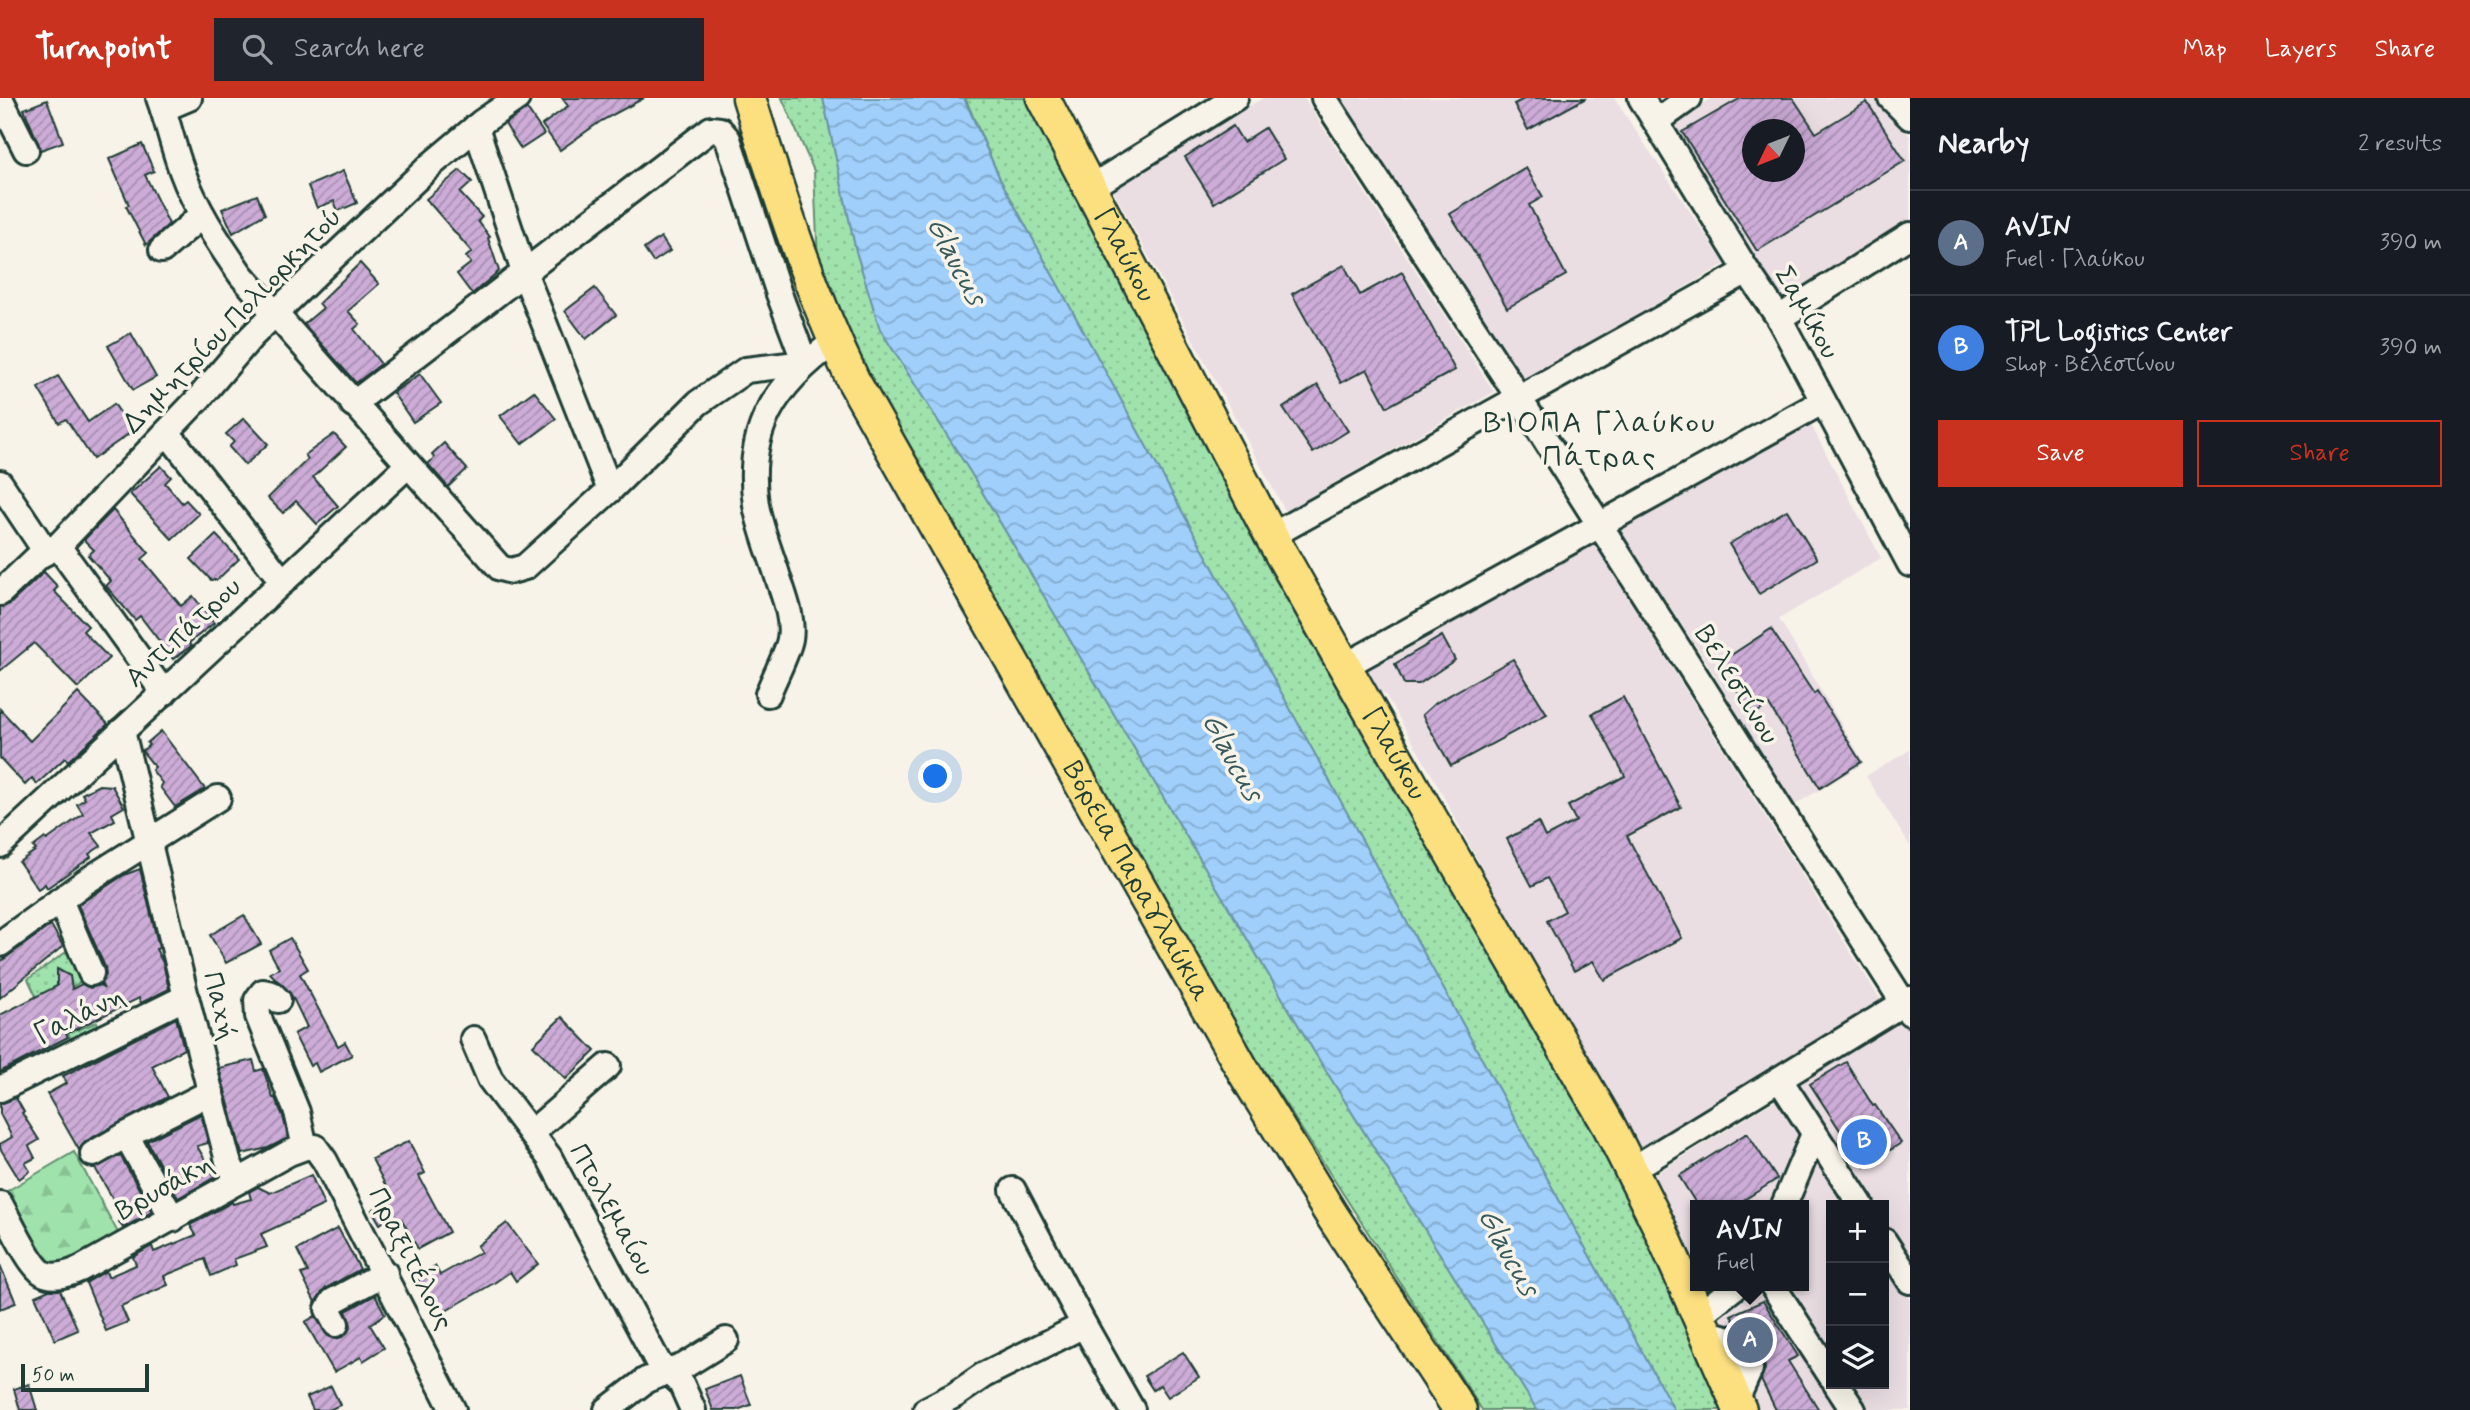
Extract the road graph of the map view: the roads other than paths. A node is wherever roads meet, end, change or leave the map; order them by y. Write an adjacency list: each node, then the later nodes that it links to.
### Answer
1 (0, 98): 15 (street)
2 (189, 98): 11 (street)
3 (517, 98): 14 (street, Δημητρίου Πολιορκητού)
4 (749, 98): 24 (main road, Βόρεια Παραγλαύκια)
5 (1043, 98): 16 (main road, Γλαύκου)
6 (1236, 98): 16 (street)
7 (1324, 98): 26 (street, Βελεστίνου)
8 (1642, 98): 13 (street, Σαμίκου)
9 (1689, 98): 13 (street)
10 (1891, 98): 12 (street)
11 (161, 104): 17 (street)
12 (1910, 117)
13 (1657, 121): 20 (street, Σαμίκου)
14 (476, 127): 21 (street); 22 (street, Δημητρίου Πολιορκητού)
15 (26, 150)
16 (1090, 188): 34 (main road, Γλαύκου)
17 (202, 215): 19 (street); 22 (street)
18 (1910, 235): 23 (street)
19 (162, 250)
20 (1747, 271): 23 (street, Σαμίκου); 26 (street)
21 (524, 272): 25 (street); 28 (street); 32 (street)
22 (275, 314): 28 (street); 29 (street, Δημητρίου Πολιορκητού)
23 (1779, 318): 27 (street, Σαμίκου)
24 (834, 342): 25 (street); 87 (main road, Βόρεια Παραγλαύκια)
25 (805, 363): 32 (street); 41 (street)
26 (1519, 398): 33 (street, Βελεστίνου); 34 (street)
27 (1822, 402): 33 (street); 36 (street, Σαμίκου)
28 (353, 404): 30 (street)
29 (167, 432): 35 (street, Δημητρίου Πολιορκητού); 37 (street)
30 (408, 465): 32 (street); 37 (street, Αντιπάτρου)
31 (0, 482): 35 (street)
32 (610, 490)
33 (1599, 526): 39 (street); 51 (street, Βελεστίνου)
34 (1271, 536): 39 (main road, Γλαύκου)
35 (52, 549): 38 (street, Δημητρίου Πολιορκητού); 40 (street)
36 (1910, 564)
37 (283, 582): 40 (street, Αντιπάτρου)
38 (0, 593)
39 (1345, 666): 62 (main road, Γλαύκου)
40 (164, 693): 42 (street, Αντιπάτρου)
41 (768, 694)
42 (122, 731): 44 (street, Παχή); 45 (street, Αντιπάτρου)
43 (218, 798): 44 (street)
44 (148, 843): 46 (street); 49 (street, Παχή)
45 (0, 845)
46 (60, 900): 47 (street); 48 (street)
47 (0, 944)
48 (91, 973)
49 (186, 998): 55 (street, Γαλάνη); 56 (street, Παχή)
50 (278, 1000): 60 (street)
51 (1908, 1005): 54 (street)
52 (473, 1039): 57 (street, Πτολεμαίου)
53 (608, 1066): 57 (street)
54 (1780, 1080): 58 (street); 62 (street)
55 (0, 1089)
56 (211, 1092): 59 (street); 63 (street, Παχή)
57 (531, 1133): 79 (street, Πτολεμαίου)
58 (1814, 1134): 65 (street); 66 (street)
59 (127, 1135): 61 (street); 68 (street)
60 (305, 1147): 63 (street, Βρυσάκη); 70 (street, Πραξιτέλους)
61 (93, 1154)
62 (1631, 1170): 75 (main road, Γλαύκου)
63 (238, 1181): 68 (street, Βρυσάκη)
64 (1013, 1190): 76 (street)
65 (1786, 1200)
66 (1858, 1200)
67 (1, 1209): 68 (street, Βρυσάκη)
68 (173, 1219)
69 (1889, 1249): 71 (street)
70 (384, 1273): 74 (street); 82 (street, Πραξιτέλους)
71 (1910, 1281)
72 (1732, 1291): 75 (street)
73 (1776, 1291): 78 (street)
74 (336, 1324)
75 (1703, 1324): 81 (main road, Γλαύκου)
76 (1084, 1325): 85 (street); 86 (street)
77 (726, 1340): 79 (street)
78 (1826, 1368)
79 (666, 1372): 83 (street); 84 (street, Πτολεμαίου)
80 (1839, 1389): 88 (street)
81 (1738, 1405)
82 (453, 1410)
83 (607, 1410)
84 (693, 1410)
85 (926, 1410)
86 (1132, 1410)
87 (1460, 1410)
88 (1853, 1410)

